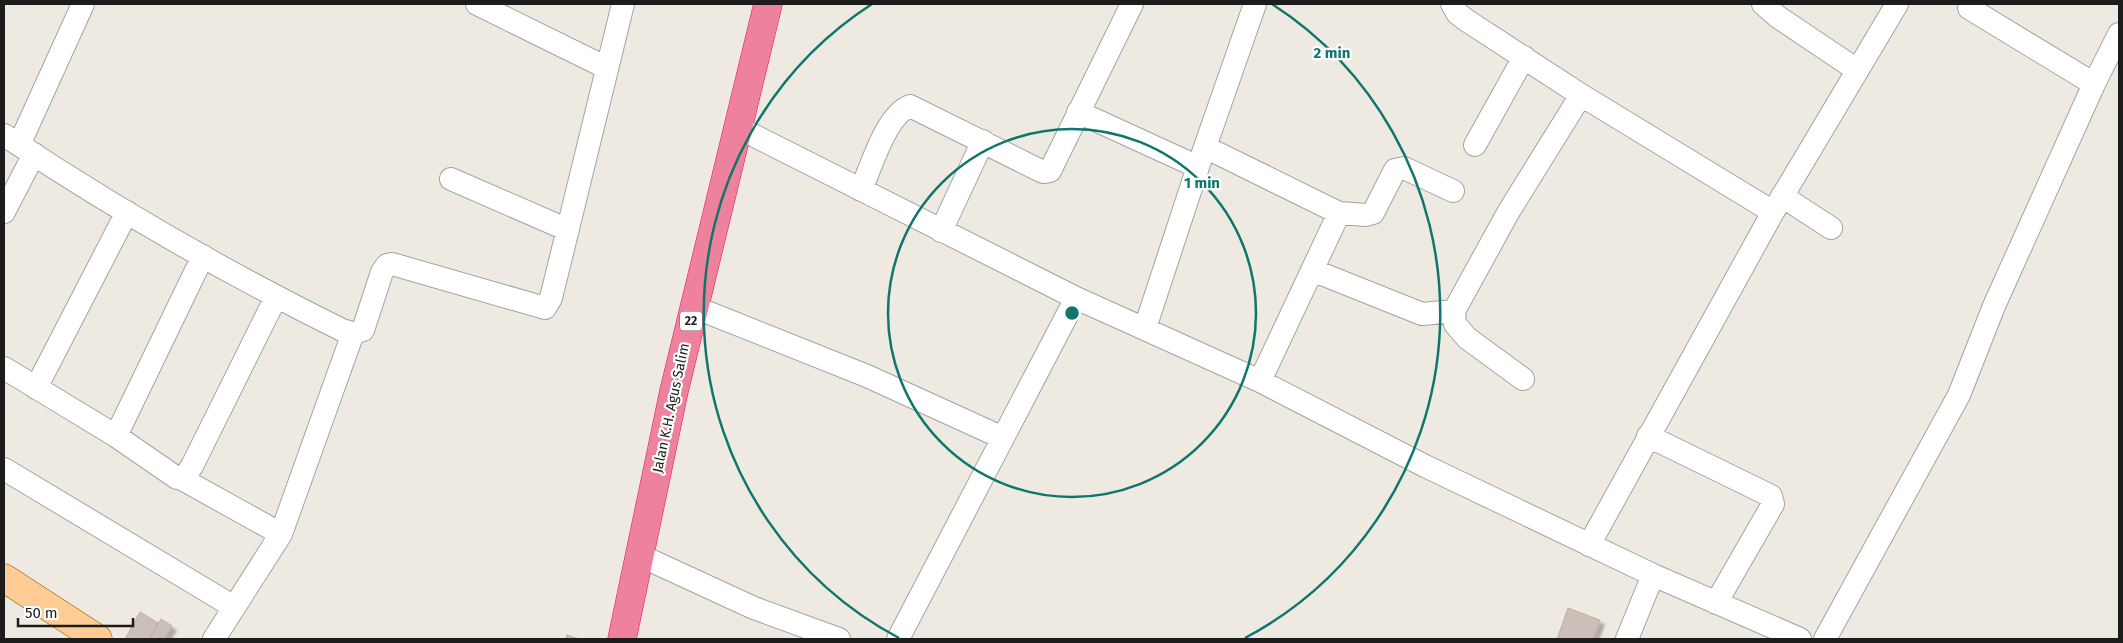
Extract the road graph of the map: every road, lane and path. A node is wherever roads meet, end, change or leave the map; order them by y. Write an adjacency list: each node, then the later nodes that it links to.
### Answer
1 (83, 4): 20 (street)
2 (478, 4): 13 (street)
3 (623, 4): 13 (street)
4 (768, 4): 18 (highway, Jalan K.H. Agus Salim / 22)
5 (1132, 4): 17 (street)
6 (1255, 4): 22 (street)
7 (1452, 4): 12 (street)
8 (1763, 4): 14 (street)
9 (1897, 4): 14 (street)
10 (1969, 8): 15 (street)
11 (2119, 34): 15 (street)
12 (1524, 57): 16 (street); 21 (street)
13 (607, 68): 31 (street)
14 (1857, 70): 26 (street)
15 (2094, 84): 64 (street)
16 (1581, 95): 26 (street); 38 (street)
17 (1078, 112): 19 (street); 22 (street)
18 (737, 127): 24 (street); 37 (highway, Jalan K.H. Agus Salim / 22)
19 (983, 141): 24 (street); 32 (street)
20 (19, 144): 27 (street); 28 (street)
21 (1475, 145)
22 (1201, 157): 29 (street); 39 (street)
23 (451, 179): 31 (street)
24 (860, 190): 32 (street)
25 (1453, 191): 29 (street)
26 (1777, 204): 30 (street); 46 (street)
27 (4, 212)
28 (127, 212): 33 (street); 44 (street)
29 (1339, 213): 34 (street)
30 (1830, 228)
31 (568, 230): 40 (street)
32 (942, 231): 36 (street)
33 (203, 256): 35 (street); 45 (street)
34 (1312, 270): 38 (street); 43 (street)
35 (276, 297): 40 (street); 49 (street)
36 (1076, 298): 39 (street); 47 (street)
37 (694, 307): 47 (street); 52 (highway, Jalan K.H. Agus Salim / 22)
38 (1454, 311): 42 (street)
39 (1145, 328): 43 (street)
40 (353, 333): 50 (street)
41 (4, 368): 44 (street)
42 (1523, 379)
43 (1260, 382): 51 (street)
44 (36, 388): 45 (street)
45 (116, 436): 49 (street)
46 (1648, 436): 51 (street); 55 (street)
47 (1003, 438): 61 (street)
48 (4, 469): 56 (street)
49 (182, 479): 50 (street)
50 (281, 534): 56 (street)
51 (1589, 545): 53 (street)
52 (641, 556): 59 (highway, Jalan K.H. Agus Salim / 22); 60 (street)
53 (1653, 575): 55 (street); 62 (street)
54 (4, 578): 57 (main road)
55 (1716, 603): 63 (street)
56 (234, 607): 58 (street)
57 (98, 639)
58 (214, 639)
59 (622, 639)
60 (839, 639)
61 (898, 639)
62 (1627, 639)
63 (1800, 639)
64 (1825, 639)

